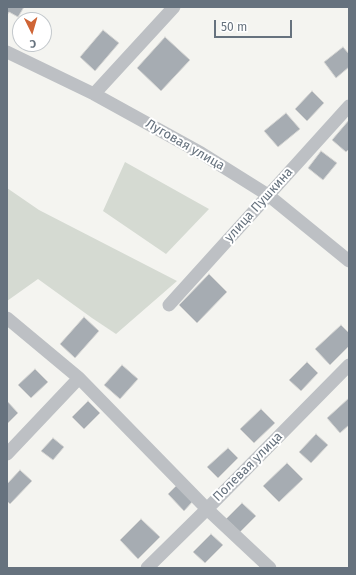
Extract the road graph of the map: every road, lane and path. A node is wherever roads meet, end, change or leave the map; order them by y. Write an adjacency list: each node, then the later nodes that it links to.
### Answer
1 (174, 7): 3 (street)
2 (7, 52): 3 (street, Луговая улица)
3 (94, 94): 5 (street, Луговая улица)
4 (349, 106): 5 (street, улица Пушкина)
5 (268, 195): 6 (street, Луговая улица); 7 (street, улица Пушкина)
6 (349, 261)
7 (169, 305)
8 (7, 318): 10 (street)
9 (349, 365): 12 (street, Полевая улица)
10 (80, 378): 11 (street); 12 (street)
11 (7, 454)
12 (207, 509): 13 (street, Полевая улица); 14 (street)
13 (147, 568)
14 (270, 568)

